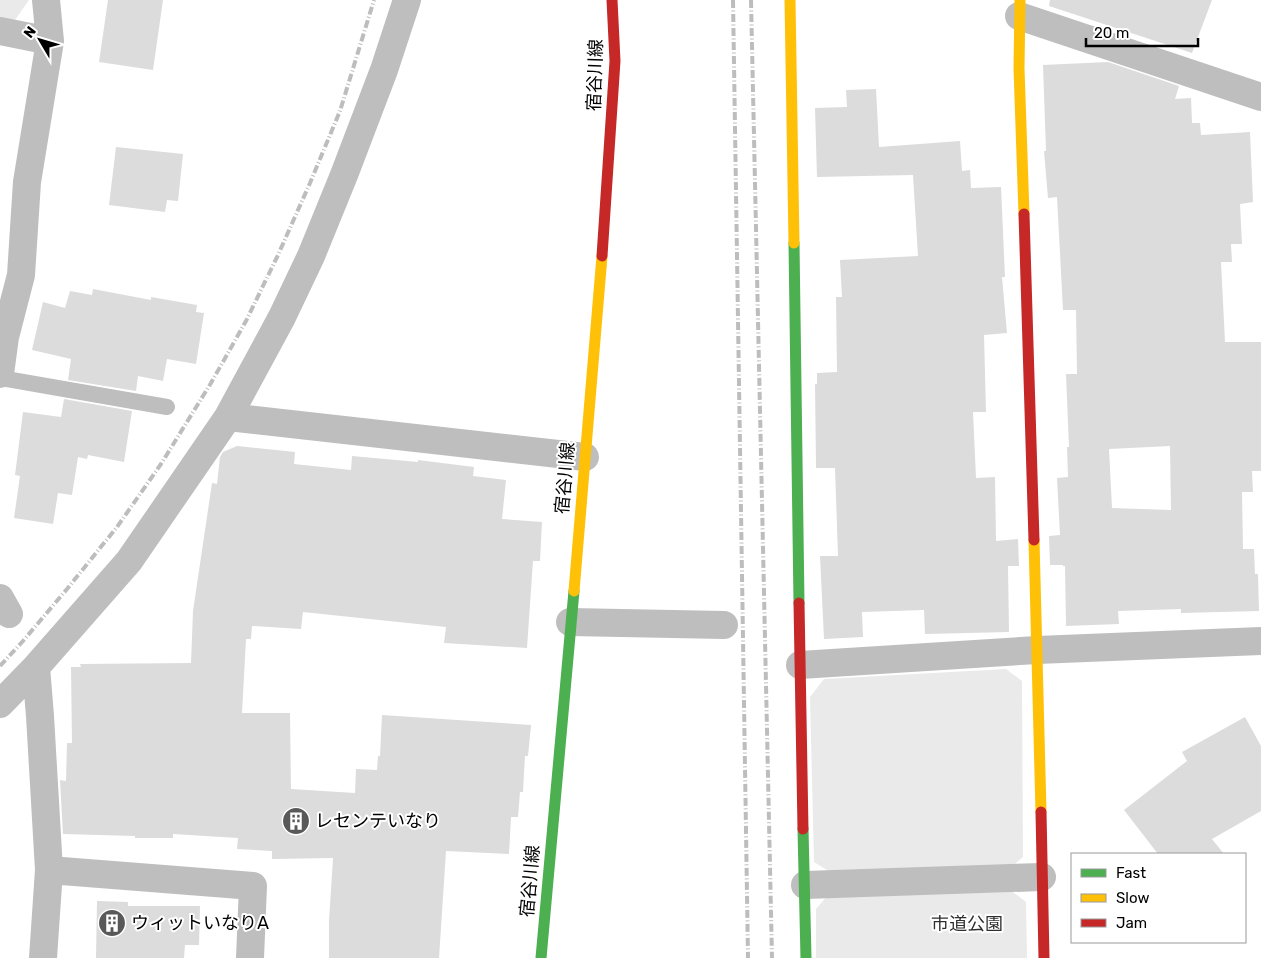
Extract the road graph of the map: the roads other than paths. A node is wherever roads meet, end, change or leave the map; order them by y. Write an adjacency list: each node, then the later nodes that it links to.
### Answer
1 (46, 0): 7 (street)
2 (407, 0): 11 (street)
3 (612, 0): 12 (street, 宿谷川線)
4 (790, 0): 17 (street)
5 (1019, 8): 8 (street); 16 (street)
6 (0, 31): 7 (street)
7 (50, 41): 9 (street)
8 (1261, 97)
9 (0, 376): 10 (lane)
10 (167, 407)
11 (228, 417): 12 (street); 18 (street)
12 (585, 457): 13 (street, 宿谷川線)
13 (570, 622): 14 (street); 25 (street, 宿谷川線)
14 (724, 625)
15 (1261, 641): 16 (street)
16 (1037, 650): 17 (street); 21 (street)
17 (800, 665): 22 (street)
18 (36, 667): 19 (street); 20 (street)
19 (0, 704)
20 (50, 870): 23 (street); 24 (street)
21 (1042, 877): 22 (street); 27 (street)
22 (805, 885): 26 (street)
23 (43, 958)
24 (250, 958)
25 (541, 958)
26 (806, 958)
27 (1044, 958)

